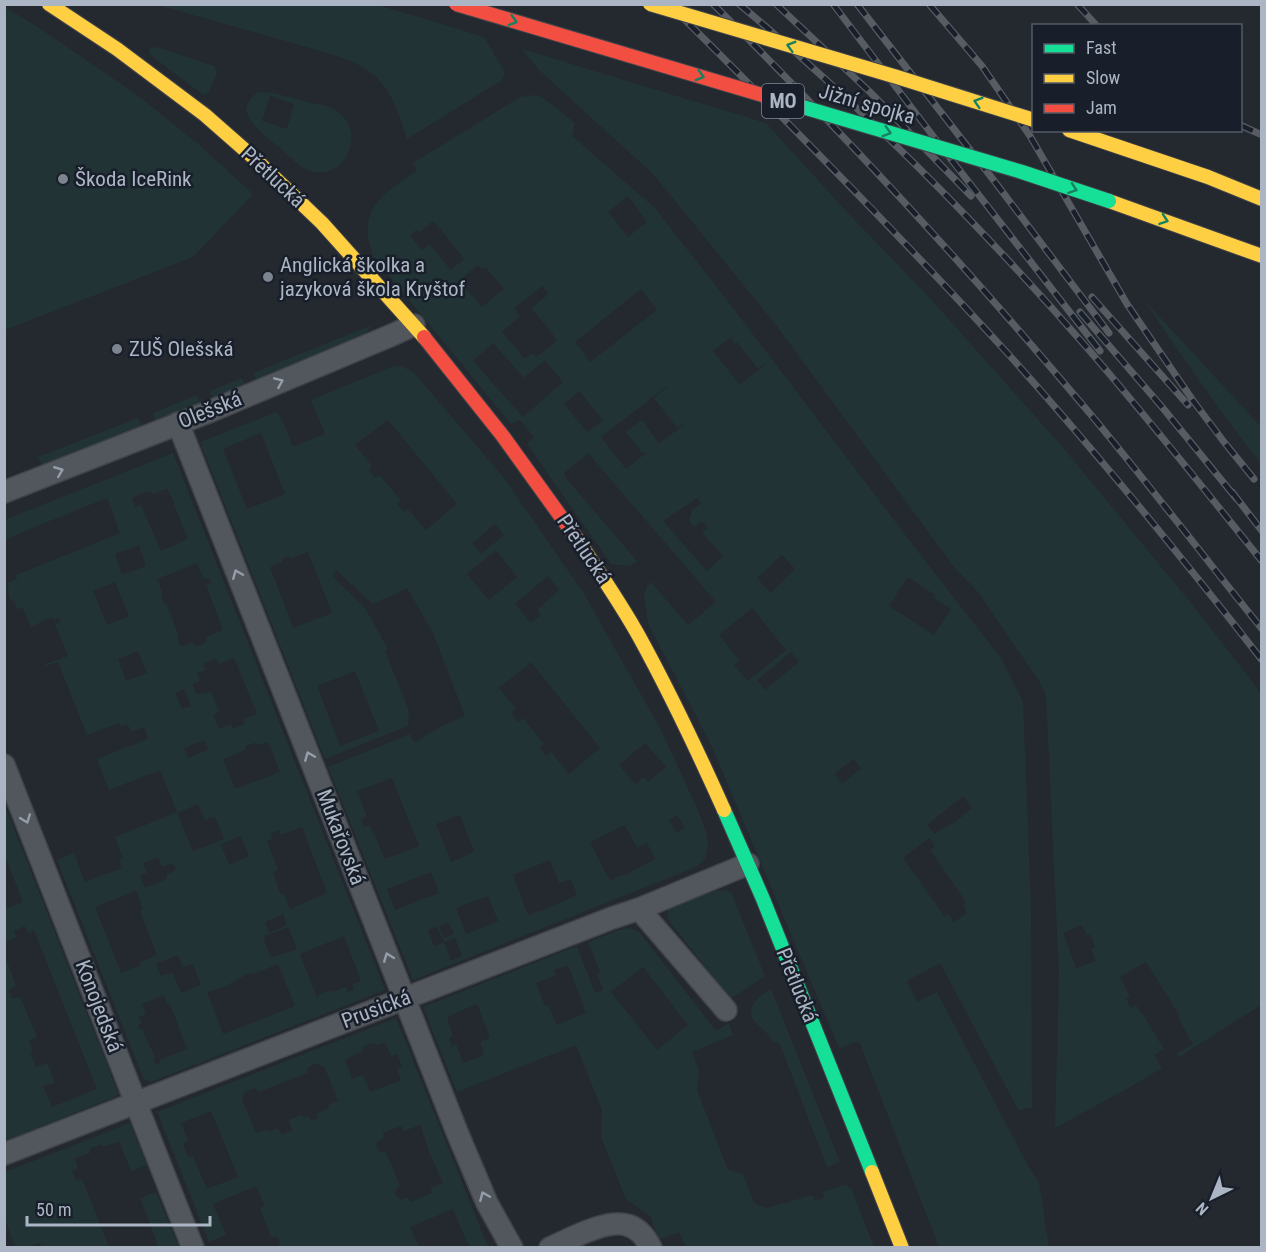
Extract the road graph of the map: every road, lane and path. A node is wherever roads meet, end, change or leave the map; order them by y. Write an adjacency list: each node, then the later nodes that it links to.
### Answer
1 (49, 4): 8 (main road, Přetlucká)
2 (456, 4): 7 (main road, Jižní spojka / MO, one-way to 7, bridge)
3 (650, 4): 4 (main road, Jižní spojka, one-way to 3, bridge)
4 (1032, 119)
5 (1075, 132): 6 (main road)
6 (1262, 199)
7 (1262, 256)
8 (414, 325): 9 (street, Olešská, one-way to 8); 12 (main road, Přetlucká)
9 (178, 423): 10 (street, Olešská, one-way to 9); 14 (street, Mukařovská, one-way to 9)
10 (4, 492)
11 (4, 765): 16 (street, Konojedská, one-way to 16)
12 (748, 864): 13 (street, Prusická); 22 (main road, Přetlucká)
13 (639, 909): 14 (street, Prusická); 15 (street)
14 (405, 998): 16 (street, Prusická); 19 (street, Mukařovská, one-way to 14)
15 (726, 1010)
16 (136, 1102): 17 (street, Prusická); 18 (street, Konojedská)
17 (4, 1154)
18 (194, 1248)
19 (512, 1248)
20 (550, 1248): 21 (street)
21 (651, 1248)
22 (902, 1248)

